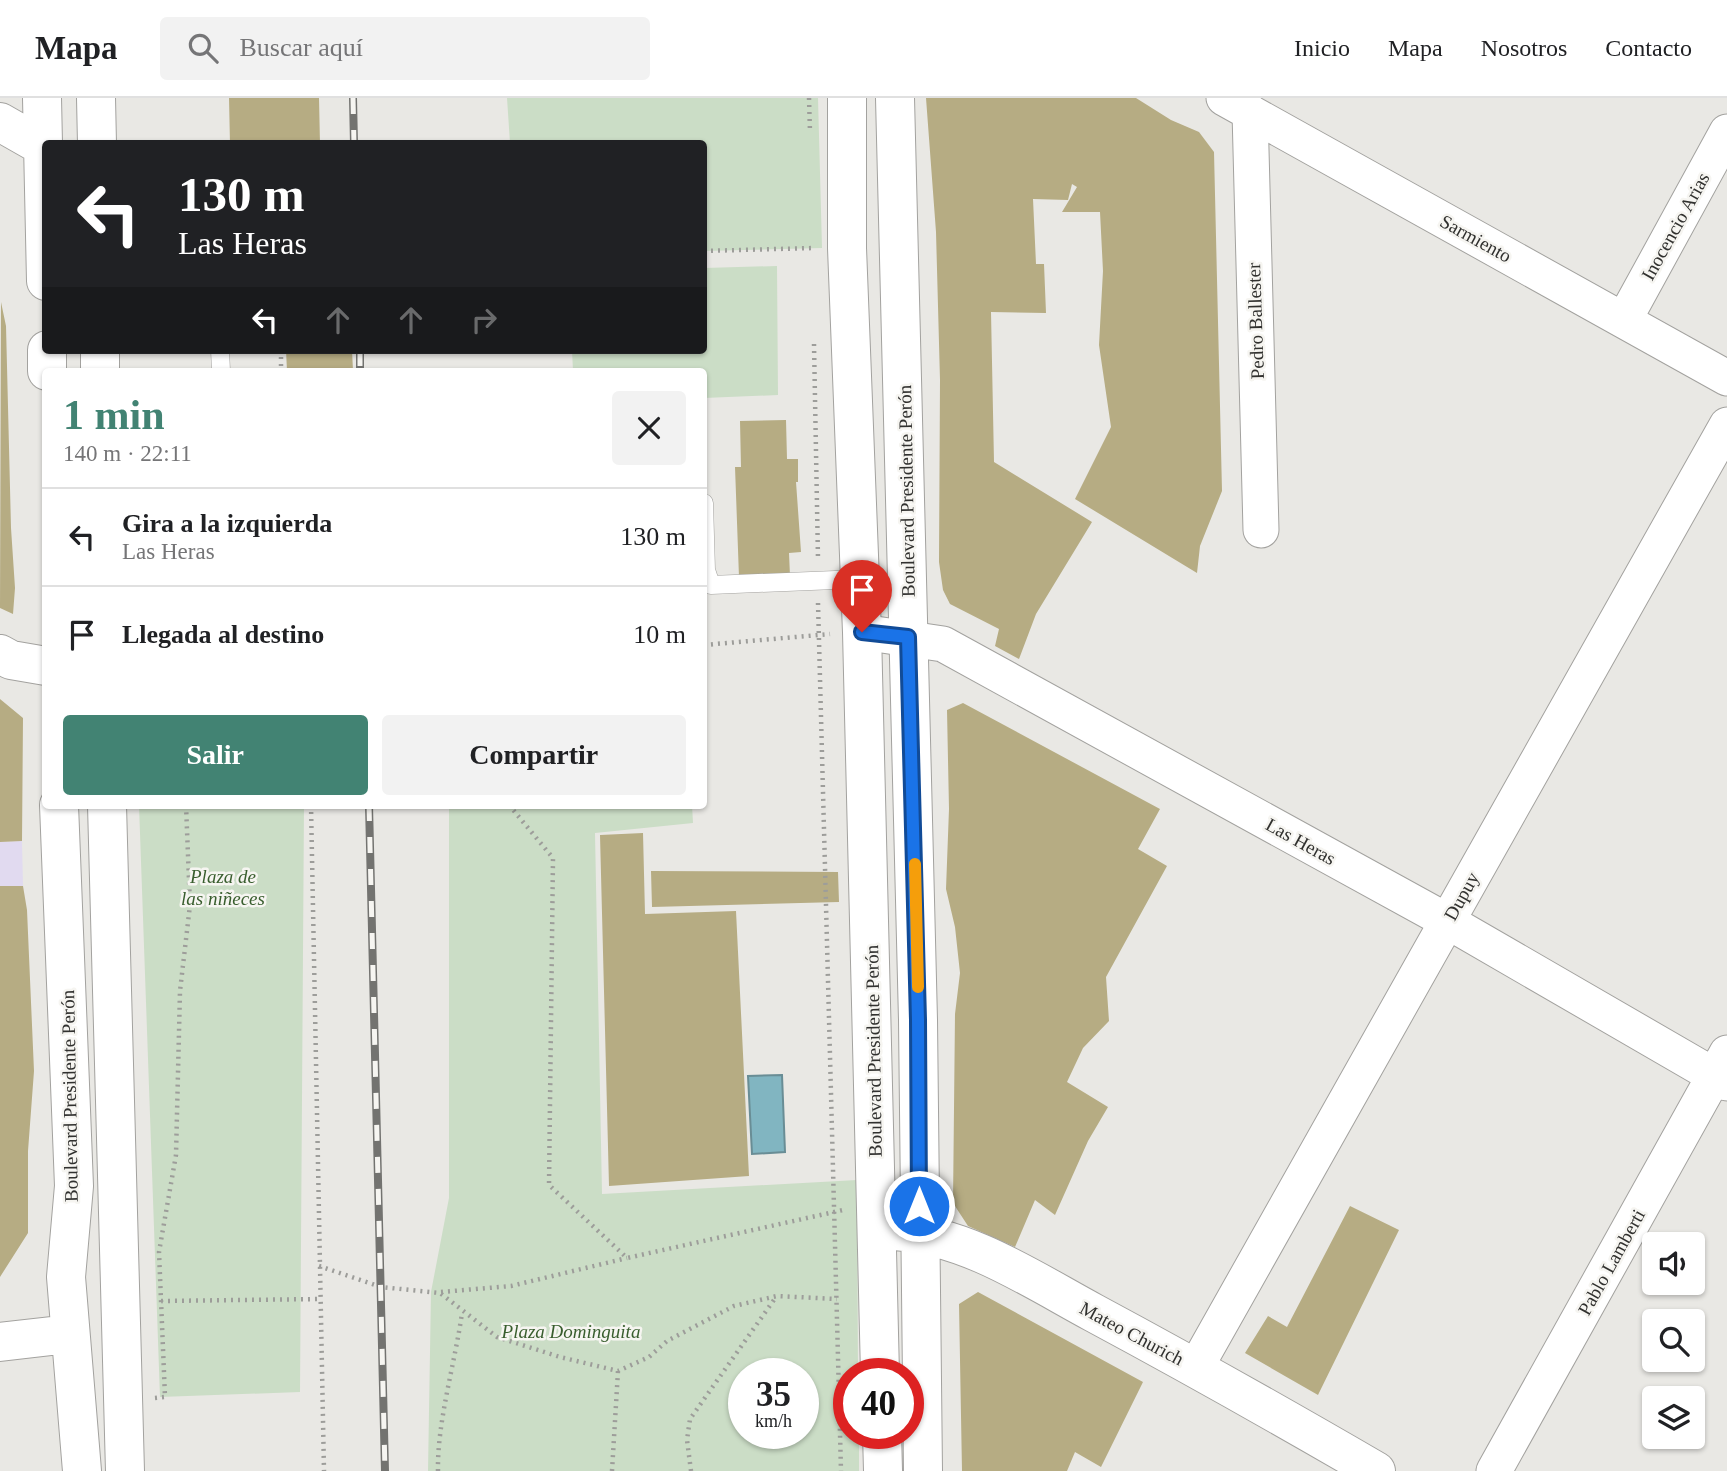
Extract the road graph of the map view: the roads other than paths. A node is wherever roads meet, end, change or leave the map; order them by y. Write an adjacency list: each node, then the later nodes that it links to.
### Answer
1 (42, 98): 8 (street)
2 (96, 98): 9 (street)
3 (847, 98): 16 (street, Boulevard Presidente Perón)
4 (895, 98): 18 (street, Boulevard Presidente Perón)
5 (1231, 102): 11 (street, Sarmiento); 14 (street, Pedro Ballester)
6 (0, 122): 10 (street)
7 (1727, 132): 11 (street, Inocencio Arias)
8 (44, 140)
9 (97, 140)
10 (42, 145)
11 (1624, 320): 12 (street, Sarmiento)
12 (1727, 378)
13 (1727, 425): 23 (street, Dupuy)
14 (1261, 530)
15 (707, 573): 16 (lane)
16 (860, 579): 17 (street, Boulevard Presidente Perón)
17 (862, 632): 18 (street, Las Heras); 25 (street, Boulevard Presidente Perón)
18 (908, 637): 23 (street, Las Heras); 26 (street, Boulevard Presidente Perón)
19 (0, 654): 20 (street)
20 (42, 665)
21 (59, 809): 27 (street, Boulevard Presidente Perón)
22 (107, 809): 28 (street)
23 (1447, 921): 24 (street, Las Heras); 33 (street, Dupuy)
24 (1723, 1071): 40 (street, Pablo Lamberti)
25 (876, 1219): 26 (street, Mateo Churich); 32 (street, Boulevard Presidente Perón)
26 (919, 1233): 33 (street, Mateo Churich); 38 (street, Boulevard Presidente Perón)
27 (66, 1278): 28 (street); 30 (street, Boulevard Presidente Perón)
28 (119, 1281): 29 (street)
29 (120, 1326): 30 (street); 36 (street)
30 (69, 1334): 31 (street); 35 (street, Boulevard Presidente Perón)
31 (0, 1342)
32 (880, 1358)
33 (1196, 1367): 39 (street, Mateo Churich)
34 (882, 1449): 37 (street)
35 (82, 1471)
36 (125, 1471)
37 (883, 1471)
38 (923, 1471)
39 (1376, 1471)
40 (1494, 1471)

